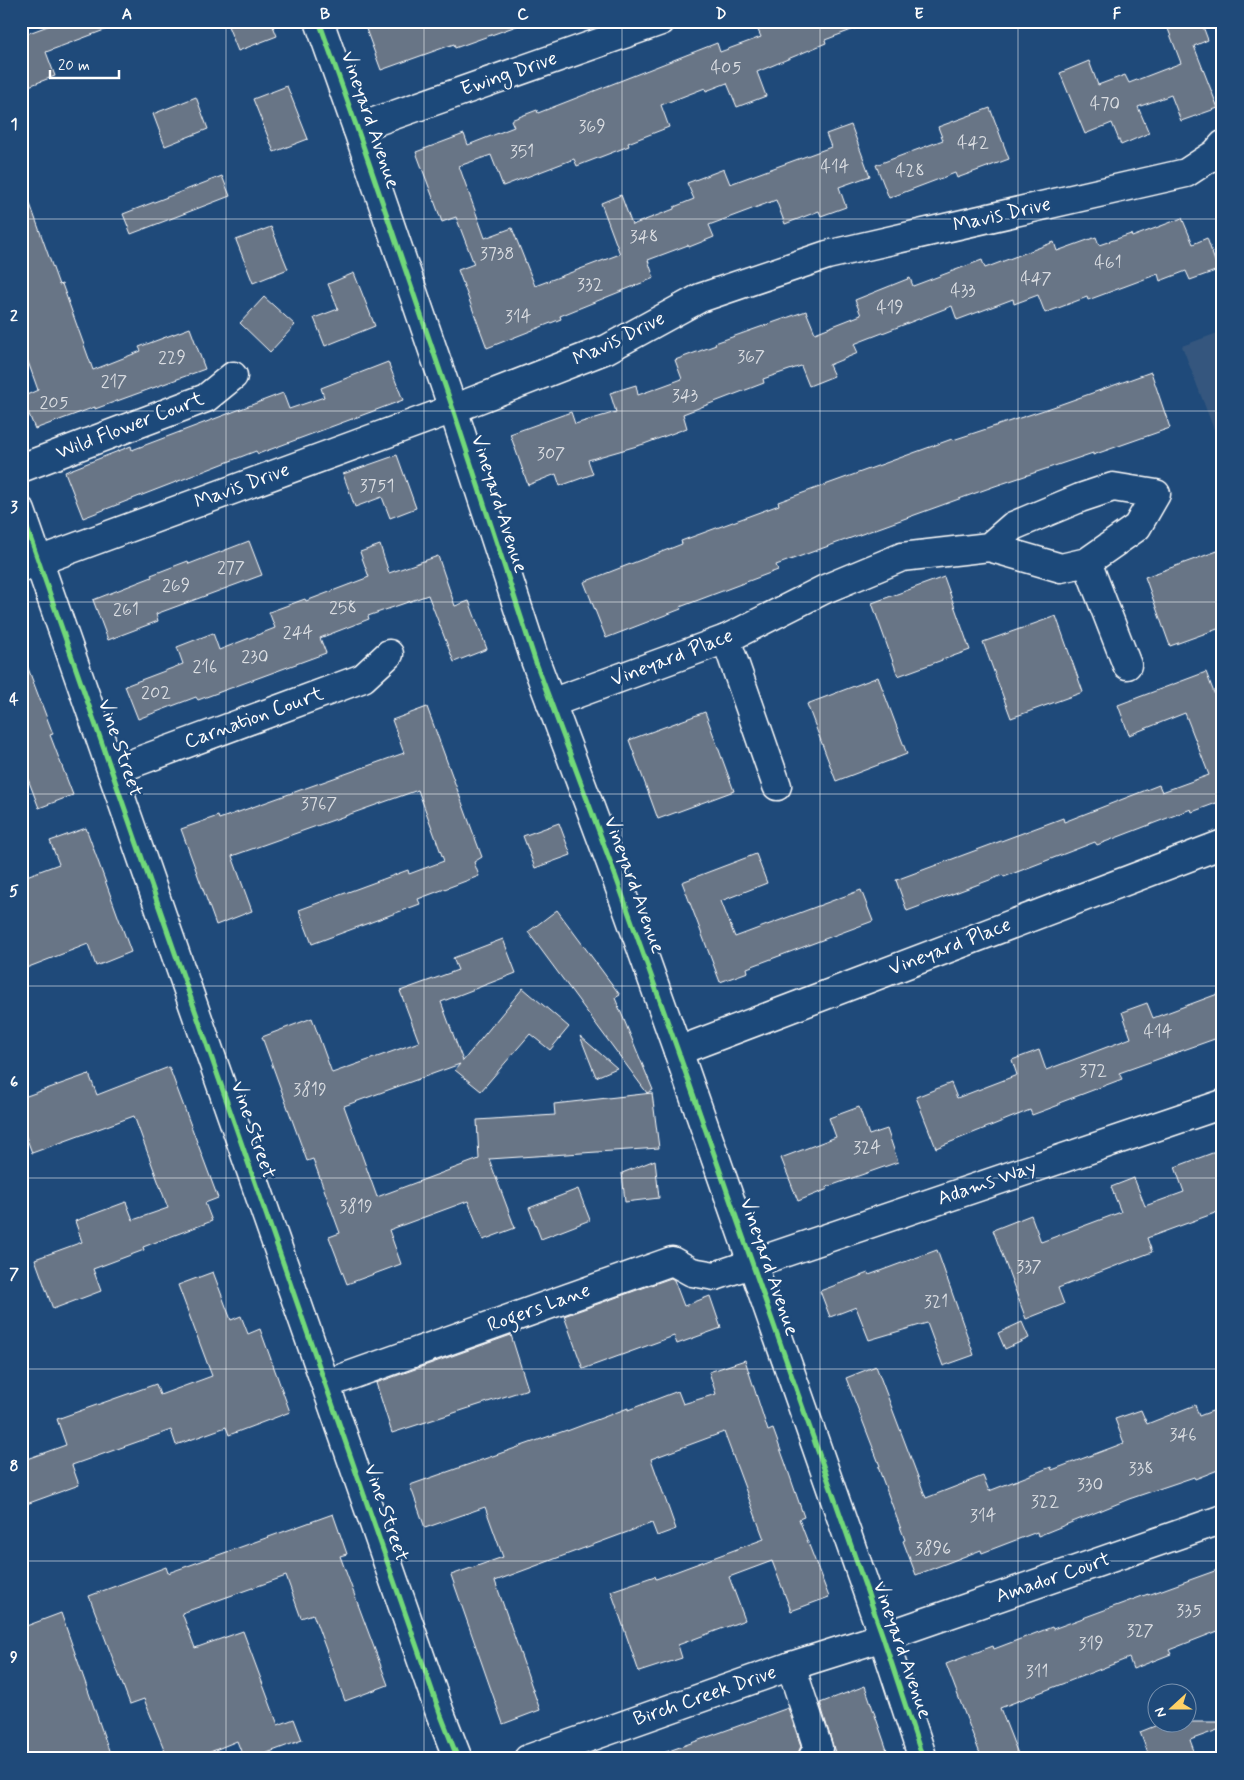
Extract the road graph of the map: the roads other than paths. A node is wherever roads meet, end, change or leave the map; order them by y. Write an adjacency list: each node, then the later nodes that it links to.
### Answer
1 (319, 21): 4 (street, Vineyard Avenue)
2 (661, 21): 3 (street, Ewing Drive)
3 (610, 29): 4 (street, Ewing Drive)
4 (357, 128): 7 (street, Vineyard Avenue)
5 (1223, 145): 7 (street, Mavis Drive)
6 (233, 376): 8 (street, Wild Flower Court)
7 (452, 409): 12 (street, Mavis Drive); 16 (street, Vineyard Avenue)
8 (21, 468)
9 (21, 511): 12 (street, Vine Street)
10 (989, 547): 11 (street, Vineyard Place); 11 (street, Vineyard Place); 13 (street, Vineyard Place)
11 (1086, 562): 15 (street)
12 (30, 564): 17 (street, Vine Street)
13 (726, 639): 16 (street, Vineyard Place); 18 (street)
14 (389, 654): 17 (street, Carnation Court)
15 (1127, 665)
16 (551, 703): 20 (street, Vineyard Avenue)
17 (112, 771): 23 (street, Vine Street)
18 (778, 786)
19 (1223, 844): 20 (street, Vineyard Place)
20 (678, 1051): 22 (street, Vineyard Avenue)
21 (1223, 1104): 22 (street, Adams Way)
22 (752, 1262): 23 (street, Rogers Lane); 25 (street, Vineyard Avenue)
23 (326, 1384): 28 (street, Vine Street)
24 (1223, 1519): 25 (street, Amador Court)
25 (883, 1637): 26 (street, Birch Creek Drive); 30 (street, Vineyard Avenue)
26 (791, 1666): 27 (street); 29 (street, Birch Creek Drive)
27 (815, 1753)
28 (458, 1759)
29 (528, 1759)
30 (923, 1759)

